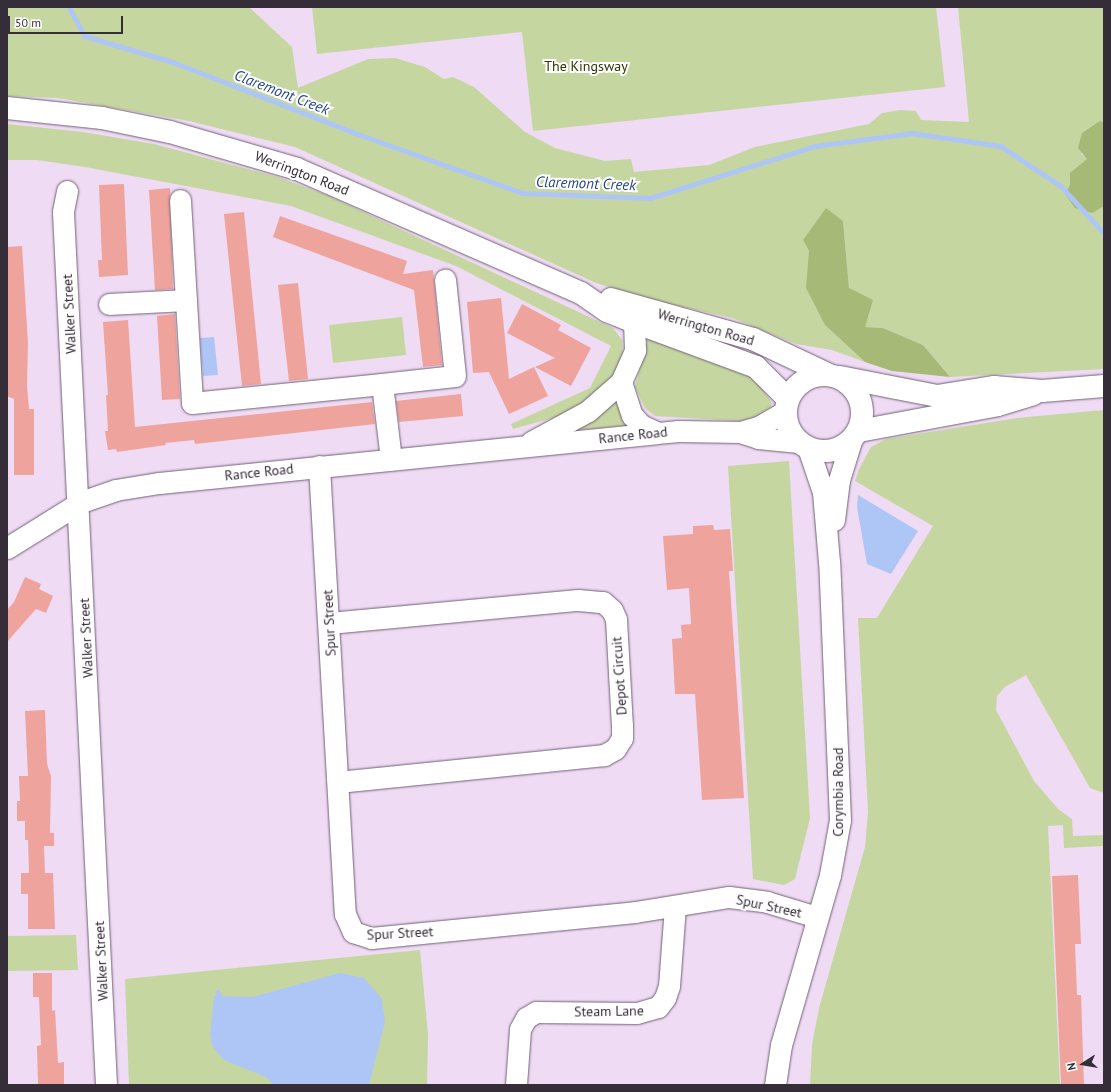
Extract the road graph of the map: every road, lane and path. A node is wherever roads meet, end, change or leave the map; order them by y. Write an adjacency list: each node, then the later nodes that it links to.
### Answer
1 (7, 108): 5 (main road, Werrington Road)
2 (67, 191): 22 (street, Walker Street)
3 (180, 200): 6 (street)
4 (445, 280): 11 (street)
5 (581, 293): 8 (main road, Werrington Road); 9 (main road, Werrington Road)
6 (186, 300): 7 (street); 11 (street)
7 (109, 304)
8 (634, 322): 10 (street, Rance Road); 14 (main road, Werrington Road)
9 (833, 376): 13 (main road, Werrington Road); 14 (main road); 17 (main road)
10 (620, 382): 15 (street); 19 (street, Rance Road)
11 (382, 384): 20 (street)
12 (1104, 386): 13 (main road, Werrington Road)
13 (1042, 392): 17 (main road, Werrington Road)
14 (787, 405): 16 (street, Rance Road); 18 (main road)
15 (656, 432): 16 (street, Rance Road); 19 (street, Rance Road)
16 (740, 432): 18 (street, Rance Road)
17 (855, 436): 18 (main road); 24 (street, Corymbia Road)
18 (803, 445): 24 (street, Corymbia Road)
19 (526, 446): 20 (street, Rance Road)
20 (392, 459): 21 (street, Rance Road)
21 (319, 466): 22 (street, Rance Road); 25 (street, Spur Street)
22 (80, 503): 23 (street, Rance Road); 29 (street, Walker Street)
23 (7, 548)
24 (829, 562): 28 (street, Corymbia Road)
25 (329, 623): 26 (street, Spur Street); 26 (street, Depot Circuit)
26 (338, 782): 27 (street, Spur Street)
27 (675, 907): 28 (street, Spur Street); 30 (street, Steam Lane)
28 (817, 917): 31 (street, Corymbia Road)
29 (106, 1085)
30 (516, 1085)
31 (775, 1085)

